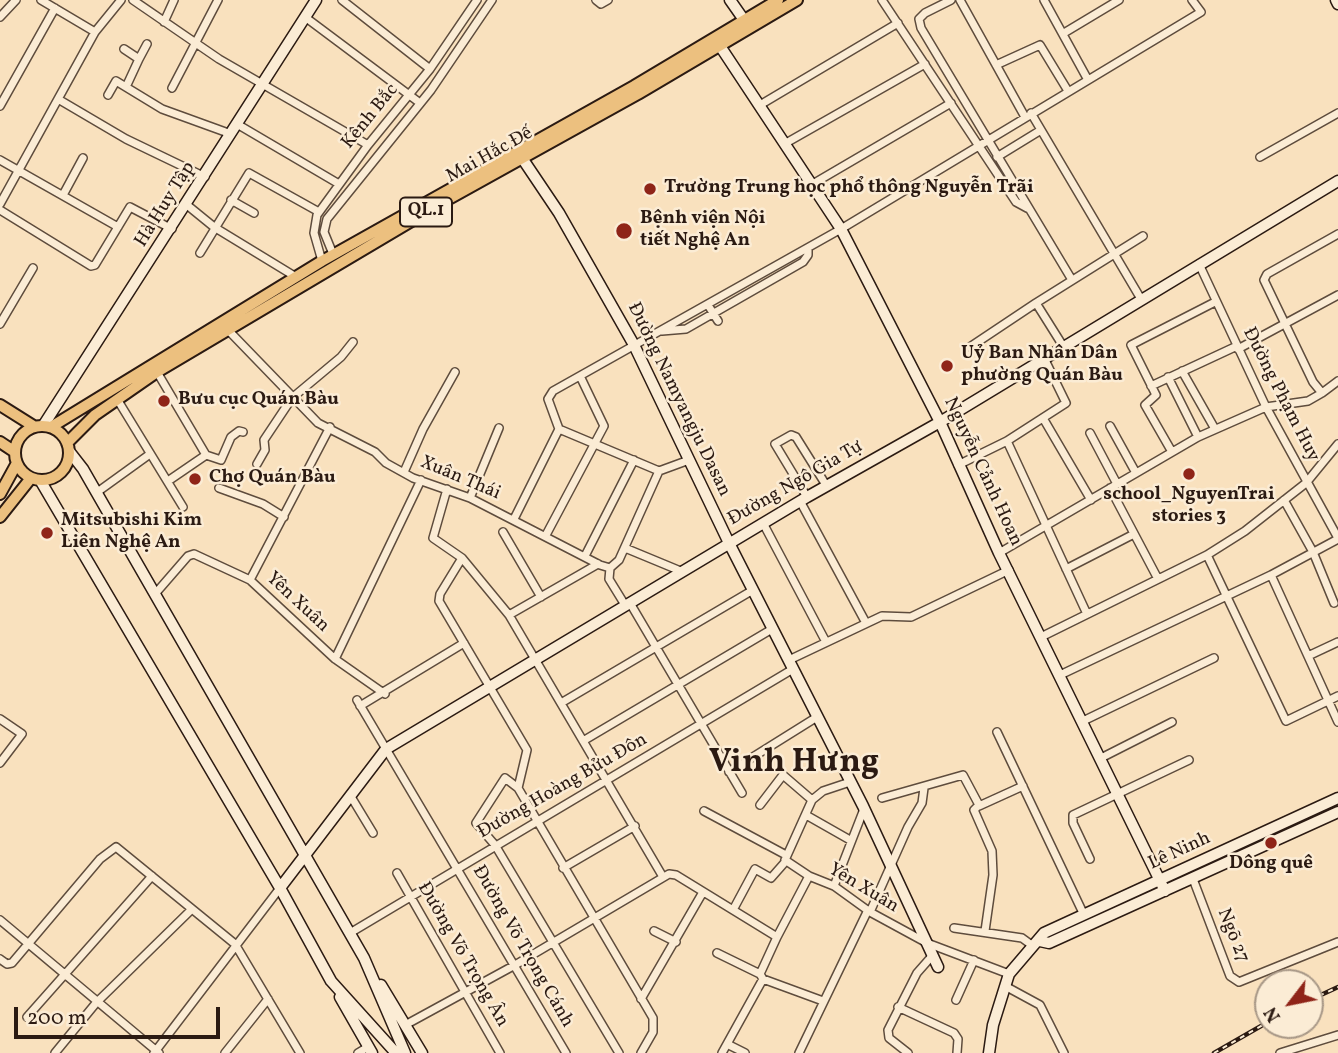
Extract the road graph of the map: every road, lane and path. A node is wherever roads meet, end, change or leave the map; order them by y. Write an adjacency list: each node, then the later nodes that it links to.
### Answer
1 (16, 0): 24 (street)
2 (41, 0): 23 (street)
3 (121, 0): 29 (street)
4 (133, 0): 27 (street)
5 (174, 0): 27 (street)
6 (218, 0): 32 (street)
7 (316, 0): 25 (street, Hà Huy Tập)
8 (342, 0): 38 (street)
9 (478, 0): 21 (street); 38 (street, Kênh Bắc)
10 (596, 0): 11 (street)
11 (608, 0)
12 (730, 0): 26 (street)
13 (778, 0): 26 (main road, Mai Hắc Đế / QL.1)
14 (797, 0): 33 (main road, Mai Hắc Đế / QL.1)
15 (883, 0): 28 (street)
16 (951, 0): 57 (street)
17 (960, 0): 37 (street)
18 (1044, 0): 30 (street)
19 (1119, 0): 22 (street)
20 (1192, 0): 39 (street)
21 (490, 3): 48 (street, Kênh Bắc)
22 (1105, 4): 30 (street)
23 (55, 8): 29 (street); 51 (street)
24 (0, 17)
25 (305, 17): 40 (street, Hà Huy Tập); 46 (street)
26 (744, 20): 43 (main road, Mai Hắc Đế / QL.1)
27 (164, 22): 32 (street)
28 (898, 23): 36 (street); 50 (street)
29 (95, 32): 47 (street)
30 (1064, 33): 39 (street)
31 (147, 44): 35 (street)
32 (195, 44): 40 (street); 42 (street)
33 (720, 46): 43 (main road, Mai Hắc Đế / QL.1); 50 (street, Nguyễn Cảnh Hoan)
34 (124, 49): 35 (street)
35 (139, 59): 41 (street)
36 (925, 64): 49 (street); 58 (street)
37 (996, 65): 44 (street); 53 (street)
38 (430, 69): 46 (street, Kênh Bắc)
39 (1088, 80): 44 (street)
40 (262, 86): 54 (street, Hà Huy Tập); 59 (street)
41 (125, 87): 45 (street); 56 (street)
42 (172, 88)
43 (636, 90): 62 (main road, Mai Hắc Đế / QL.1); 70 (main road, Mai Hắc Đế / QL.1)
44 (1068, 91): 53 (street)
45 (108, 95)
46 (409, 95): 48 (street); 59 (street, Kênh Bắc)
47 (58, 99): 65 (street); 66 (street)
48 (420, 103): 82 (street, Kênh Bắc)
49 (951, 103): 57 (street); 69 (street)
50 (760, 105): 58 (street, Nguyễn Cảnh Hoan)
51 (0, 106)
52 (1338, 113): 60 (street)
53 (1028, 115): 55 (street); 57 (street)
54 (237, 124): 56 (street, Hà Huy Tập); 68 (street)
55 (1041, 130): 63 (street); 90 (street)
56 (231, 134): 66 (street, Hà Huy Tập)
57 (983, 142): 63 (street); 75 (street); 84 (street)
58 (786, 143): 69 (street, Nguyễn Cảnh Hoan)
59 (368, 145): 68 (street, Kênh Bắc)
60 (1260, 157)
61 (83, 158): 71 (street)
62 (522, 158): 70 (main road, Mai Hắc Đế / QL.1); 107 (street, Đường Namyangju Dasan)
63 (997, 158): 75 (street)
64 (0, 160): 65 (street)
65 (18, 170): 71 (street); 73 (street)
66 (205, 177): 74 (street, Hà Huy Tập)
67 (1338, 181): 92 (street, Đường Ngô Gia Tự)
68 (339, 184): 77 (street, Kênh Bắc)
69 (811, 185): 84 (street, Nguyễn Cảnh Hoan)
70 (453, 192): 89 (main road, Mai Hắc Đế / QL.1); 104 (main road, Mai Hắc Đế / QL.1)
71 (63, 195): 80 (street)
72 (231, 200): 77 (street); 78 (street); 81 (street)
73 (0, 204)
74 (187, 205): 81 (street); 83 (street, Hà Huy Tập)
75 (1030, 209): 95 (street)
76 (0, 210): 80 (street)
77 (319, 212): 79 (street, Kênh Bắc)
78 (254, 213)
79 (314, 226): 82 (street); 91 (street)
80 (118, 227): 83 (street)
81 (214, 227): 88 (street); 94 (street)
82 (324, 228): 89 (street)
83 (172, 229): 127 (street, Hà Huy Tập)
84 (841, 229): 87 (street); 125 (street, Nguyễn Cảnh Hoan)
85 (1338, 234): 103 (street)
86 (1143, 236): 90 (street)
87 (808, 248): 100 (street); 101 (street)
88 (200, 253)
89 (333, 254): 91 (main road, Mai Hắc Đế / QL.1)
90 (1115, 254): 95 (street); 97 (street)
91 (322, 261): 94 (main road, Mai Hắc Đế / QL.1)
92 (1199, 264): 97 (street, Đường Ngô Gia Tự); 98 (street, Đường Phạm Huy)
93 (33, 268): 102 (street)
94 (296, 277): 127 (main road, Mai Hắc Đế / QL.1)
95 (1072, 280): 99 (street)
96 (1338, 295): 103 (street)
97 (1141, 299): 108 (street, Đường Ngô Gia Tự)
98 (1215, 302): 110 (street, Đường Phạm Huy); 118 (street)
99 (1037, 303): 108 (street); 109 (street)
100 (708, 305): 101 (street); 105 (street)
101 (715, 317): 105 (street)
102 (0, 324)
103 (1283, 324): 110 (street); 119 (street)
104 (228, 330): 113 (main road, Mai Hắc Đế / QL.1); 120 (street, Xuân Thái)
105 (662, 331): 107 (street)
106 (353, 342): 120 (street)
107 (634, 346): 115 (street); 145 (street, Đường Namyangju Dasan)
108 (1063, 346): 111 (street, Đường Ngô Gia Tự)
109 (970, 347)
110 (1237, 347): 112 (street); 123 (street, Đường Phạm Huy)
111 (1044, 358): 124 (street); 125 (street, Đường Ngô Gia Tự)
112 (1182, 371): 116 (street); 131 (street)
113 (157, 372): 121 (main road, Mai Hắc Đế / QL.1); 142 (street)
114 (454, 372): 149 (street)
115 (580, 376): 130 (street); 137 (street)
116 (1168, 377): 118 (street); 134 (street)
117 (1338, 381): 119 (street)
118 (1151, 386): 140 (street)
119 (1322, 393): 123 (street)
120 (292, 398): 128 (street, Xuân Thái); 146 (street)
121 (117, 399): 138 (main road, Mai Hắc Đế / QL.1); 141 (street)
122 (0, 405): 127 (main road)
123 (1266, 407): 131 (street); 154 (street, Đường Phạm Huy)
124 (1043, 418): 135 (street); 163 (street)
125 (940, 422): 147 (street, Nguyễn Cảnh Hoan); 155 (street, Đường Ngô Gia Tự)
126 (1110, 426): 150 (street)
127 (43, 427): 138 (main road); 143 (main road, QL.1)
128 (330, 428): 149 (street, Xuân Thái); 167 (street)
129 (499, 428): 161 (street)
130 (559, 429): 137 (street); 168 (street)
131 (1215, 429): 134 (street)
132 (243, 432): 142 (street)
133 (1090, 432): 156 (street)
134 (1198, 437): 140 (street)
135 (1007, 441): 147 (street); 170 (street)
136 (0, 442): 143 (main road)
137 (593, 442): 144 (street); 173 (street)
138 (68, 447): 151 (main road, QL.1); 159 (street)
139 (1337, 447): 154 (street)
140 (1172, 452): 150 (street)
141 (150, 454): 153 (street); 159 (street)
142 (206, 455): 153 (street)
143 (16, 457): 151 (main road); 160 (main road, QL.1)
144 (634, 460): 148 (street); 180 (street)
145 (689, 460): 148 (street); 175 (street, Đường Namyangju Dasan)
146 (257, 464)
147 (958, 465): 178 (street, Nguyễn Cảnh Hoan)
148 (659, 471): 176 (street)
149 (404, 472): 152 (street, Xuân Thái)
150 (1136, 473): 156 (street)
151 (36, 479): 166 (main road, QL.1); 267 (street)
152 (421, 480): 158 (street, Xuân Thái); 207 (street)
153 (168, 481): 165 (street)
154 (1306, 483): 164 (street); 174 (street, Đường Phạm Huy)
155 (826, 485): 162 (street, Đường Ngô Gia Tự); 162 (street)
156 (1114, 486): 163 (street); 172 (street)
157 (219, 488): 167 (street)
158 (447, 489): 161 (street, Xuân Thái); 181 (street)
159 (96, 493): 191 (street)
160 (0, 494)
161 (470, 498): 168 (street, Xuân Thái)
162 (803, 499): 169 (street, Đường Ngô Gia Tự); 198 (street)
163 (1091, 499): 170 (street)
164 (1284, 500): 177 (street); 179 (street)
165 (183, 507)
166 (0, 517)
167 (284, 517): 189 (street)
168 (513, 519): 173 (street, Xuân Thái)
169 (763, 523): 175 (street, Đường Ngô Gia Tự); 201 (street)
170 (1046, 526): 178 (street); 184 (street)
171 (503, 533): 193 (street)
172 (1134, 534): 184 (street); 188 (street)
173 (546, 536): 180 (street, Xuân Thái)
174 (1338, 538): 177 (street)
175 (729, 543): 186 (street, Đường Ngô Gia Tự); 190 (street, Đường Namyangju Dasan)
176 (625, 548): 183 (street); 186 (street)
177 (1312, 552): 187 (street); 194 (street)
178 (999, 553): 185 (street, Nguyễn Cảnh Hoan)
179 (1207, 555): 188 (street); 192 (street)
180 (585, 556): 182 (street, Xuân Thái)
181 (462, 558): 197 (street); 203 (street)
182 (598, 564): 183 (street, Xuân Thái); 193 (street)
183 (610, 568): 195 (street)
184 (1066, 569): 196 (street)
185 (1009, 570): 198 (street, Đường Hoàng Bửu Đôn); 200 (street, Nguyễn Cảnh Hoan)
186 (683, 572): 195 (street, Đường Ngô Gia Tự)
187 (1271, 575): 192 (street); 205 (street)
188 (1158, 579): 196 (street)
189 (250, 580): 191 (street, Yên Xuân); 207 (street, Yên Xuân)
190 (753, 590): 199 (street, Đường Namyangju Dasan); 204 (street)
191 (155, 594): 254 (street)
192 (1226, 596): 210 (street); 215 (street)
193 (541, 597): 197 (street)
194 (1334, 603)
195 (627, 604): 204 (street); 208 (street, Đường Ngô Gia Tự)
196 (1087, 614): 200 (street)
197 (509, 615): 208 (street)
198 (866, 623): 201 (street, Đường Hoàng Bửu Đôn)
199 (772, 629): 209 (street, Đường Namyangju Dasan); 211 (street)
200 (1043, 636): 210 (street, Nguyễn Cảnh Hoan)
201 (825, 642): 209 (street, Đường Hoàng Bửu Đôn)
202 (1338, 642): 205 (street)
203 (464, 643): 212 (street); 213 (street)
204 (656, 648): 211 (street); 216 (street)
205 (1308, 656): 215 (street)
206 (1214, 658): 219 (street)
207 (335, 659): 213 (street, Yên Xuân)
208 (535, 660): 212 (street, Đường Ngô Gia Tự); 216 (street)
209 (791, 665): 217 (street, Đường Namyangju Dasan); 222 (street, Đường Hoàng Bửu Đôn)
210 (1060, 675): 219 (street, Nguyễn Cảnh Hoan)
211 (679, 685): 222 (street); 224 (street)
212 (490, 686): 225 (street, Đường Ngô Gia Tự); 233 (street)
213 (384, 694): 225 (street, Đường Võ Trọng Cánh)
214 (1338, 696): 215 (street)
215 (1329, 701): 221 (street)
216 (561, 703): 224 (street)
217 (817, 717): 229 (street); 231 (street, Đường Namyangju Dasan)
218 (0, 719): 228 (street)
219 (1083, 721): 226 (street, Nguyễn Cảnh Hoan)
220 (1172, 722): 226 (street)
221 (1338, 722)
222 (701, 724): 229 (street); 230 (street, Đường Hoàng Bửu Đôn)
223 (997, 732): 232 (street)
224 (583, 741): 230 (street)
225 (387, 749): 236 (street, Đường Ngô Gia Tự); 257 (street, Đường Võ Trọng Cánh)
226 (1101, 758): 237 (street, Nguyễn Cảnh Hoan)
227 (1189, 760): 237 (street)
228 (0, 763)
229 (729, 772): 235 (street)
230 (607, 780): 248 (street, Đường Hoàng Bửu Đôn); 249 (street)
231 (850, 782): 240 (street); 243 (street, Đường Namyangju Dasan)
232 (1023, 786): 242 (street); 274 (street)
233 (518, 788): 248 (street); 253 (street)
234 (924, 788): 238 (street); 242 (street); 258 (street)
235 (742, 793)
236 (350, 795): 251 (street); 254 (street, Đường Ngô Gia Tự)
237 (1120, 795): 256 (street); 265 (street, Nguyễn Cảnh Hoan)
238 (882, 798)
239 (1338, 798): 247 (street, Lê Ninh)
240 (812, 800): 241 (street); 246 (street)
241 (760, 804)
242 (979, 806): 279 (street)
243 (864, 809): 252 (street); 258 (street, Đường Namyangju Dasan)
244 (704, 811): 255 (street)
245 (1338, 812): 250 (street, Lê Ninh)
246 (806, 815): 252 (street); 255 (street)
247 (1292, 818): 250 (street); 265 (street, Lê Ninh)
248 (536, 821): 253 (street, Đường Hoàng Bửu Đôn); 259 (street)
249 (635, 826): 259 (street); 263 (street)
250 (1297, 830): 264 (street, Lê Ninh)
251 (373, 833)
252 (850, 840): 266 (street)
253 (495, 845): 257 (street, Đường Hoàng Bửu Đôn); 284 (street)
254 (303, 853): 267 (street, Đường Ngô Gia Tự); 280 (street)
255 (786, 858): 262 (street); 272 (street)
256 (1090, 859)
257 (457, 867): 270 (street, Đường Hoàng Bửu Đôn); 294 (street, Đường Võ Trọng Cánh)
258 (890, 867): 273 (street); 285 (street, Đường Namyangju Dasan)
259 (563, 868): 275 (street)
260 (397, 873): 270 (street, Đường Võ Trọng Ân)
261 (152, 876): 271 (street); 286 (street); 296 (street)
262 (809, 876): 266 (street, Yên Xuân); 281 (street, Yên Xuân)
263 (663, 877): 269 (street); 275 (street)
264 (1193, 879): 268 (street, Lê Ninh); 283 (street, Ngõ 27)
265 (1160, 881): 268 (street, Nguyễn Cảnh Hoan); 274 (street, Lê Ninh)
266 (834, 886): 273 (street, Yên Xuân)
267 (280, 888): 287 (street); 299 (street)
268 (1166, 891): 288 (street, Lê Ninh)
269 (703, 892): 272 (street); 282 (street)
270 (410, 896): 280 (street, Đường Hoàng Bửu Đôn); 301 (street, Đường Võ Trọng Ân)
271 (192, 909): 287 (street); 306 (street)
272 (733, 910): 281 (street)
273 (869, 911): 285 (street, Yên Xuân); 305 (street)
274 (1084, 915): 288 (street, Lê Ninh)
275 (592, 918): 284 (street); 303 (street)
276 (0, 920): 286 (street)
277 (954, 928): 279 (street)
278 (654, 931): 282 (street)
279 (985, 931): 288 (street)
280 (350, 933): 291 (street)
281 (777, 937): 298 (street, Yên Xuân)
282 (676, 942): 303 (street)
283 (1337, 942)
284 (552, 943): 294 (street); 324 (street)
285 (927, 943): 290 (street, Đường Namyangju Dasan); 293 (street, Yên Xuân)
286 (28, 944): 292 (street); 296 (street)
287 (235, 944): 302 (street); 313 (street)
288 (1036, 944): 297 (street, Lê Ninh)
289 (717, 953): 298 (street)
290 (932, 956): 295 (street, Đường Namyangju Dasan); 307 (street)
291 (364, 958): 309 (street); 320 (street)
292 (0, 959)
293 (974, 960): 297 (street, Yên Xuân); 304 (street)
294 (515, 965): 301 (street); 323 (street, Đường Võ Trọng Cánh)
295 (938, 967)
296 (63, 974): 306 (street); 308 (street)
297 (1009, 974): 300 (street, Lê Ninh)
298 (761, 977): 305 (street); 311 (street, Yên Xuân)
299 (331, 981): 312 (street); 319 (street)
300 (1005, 986): 314 (street, Lê Ninh); 331 (street)
301 (465, 992): 309 (street); 322 (street, Đường Võ Trọng Ân)
302 (268, 999): 316 (street); 317 (street)
303 (641, 999): 325 (street)
304 (956, 1000)
305 (823, 1001): 328 (street)
306 (96, 1003): 313 (street); 315 (street)
307 (898, 1007): 329 (street); 330 (street)
308 (27, 1017)
309 (407, 1024): 321 (street)
310 (1338, 1035): 332 (street)
311 (727, 1044): 326 (street, Yên Xuân); 327 (street)
312 (370, 1050): 318 (street)
313 (156, 1052)
314 (987, 1052)
315 (55, 1053)
316 (225, 1053)
317 (300, 1053)
318 (358, 1053)
319 (396, 1053)
320 (405, 1053)
321 (422, 1053)
322 (500, 1053)
323 (566, 1053)
324 (619, 1053)
325 (641, 1053)
326 (722, 1053)
327 (745, 1053)
328 (799, 1053)
329 (908, 1053)
330 (957, 1053)
331 (1064, 1053)
332 (1280, 1053)

